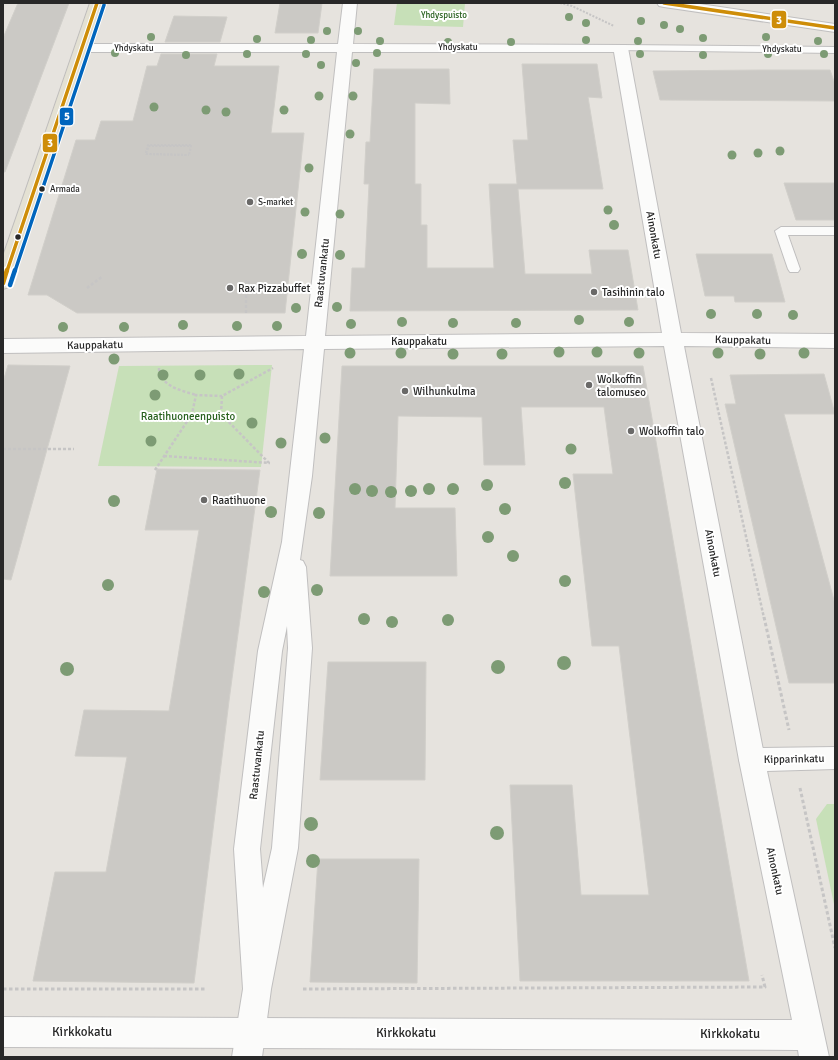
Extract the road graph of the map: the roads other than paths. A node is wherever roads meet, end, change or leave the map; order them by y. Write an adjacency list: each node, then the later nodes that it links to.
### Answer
1 (97, 3): 8 (main road)
2 (350, 3): 7 (street, Raastuvankatu)
3 (664, 3): 6 (street)
4 (739, 3): 5 (street)
5 (835, 16)
6 (835, 28)
7 (344, 47): 8 (street, Yhdyskatu); 9 (street, Yhdyskatu); 15 (street, Raastuvankatu)
8 (82, 48): 13 (main road)
9 (621, 48): 10 (lane, Yhdyskatu); 14 (street, Ainonkatu)
10 (835, 50)
11 (835, 231): 12 (lane)
12 (794, 269)
13 (3, 283)
14 (673, 339): 15 (street, Kauppakatu); 16 (street, Kauppakatu); 20 (street, Ainonkatu)
15 (315, 342): 17 (street, Kauppakatu); 18 (street, Raastuvankatu)
16 (834, 343)
17 (3, 346)
18 (293, 542): 21 (street, Raastuvankatu); 21 (street, Raastuvankatu)
19 (835, 758): 20 (street, Kipparinkatu)
20 (752, 760): 24 (street, Ainonkatu)
21 (257, 989): 23 (street, Raastuvankatu)
22 (3, 1032): 23 (street, Kirkkokatu)
23 (248, 1045): 24 (street, Kirkkokatu)
24 (811, 1046)

